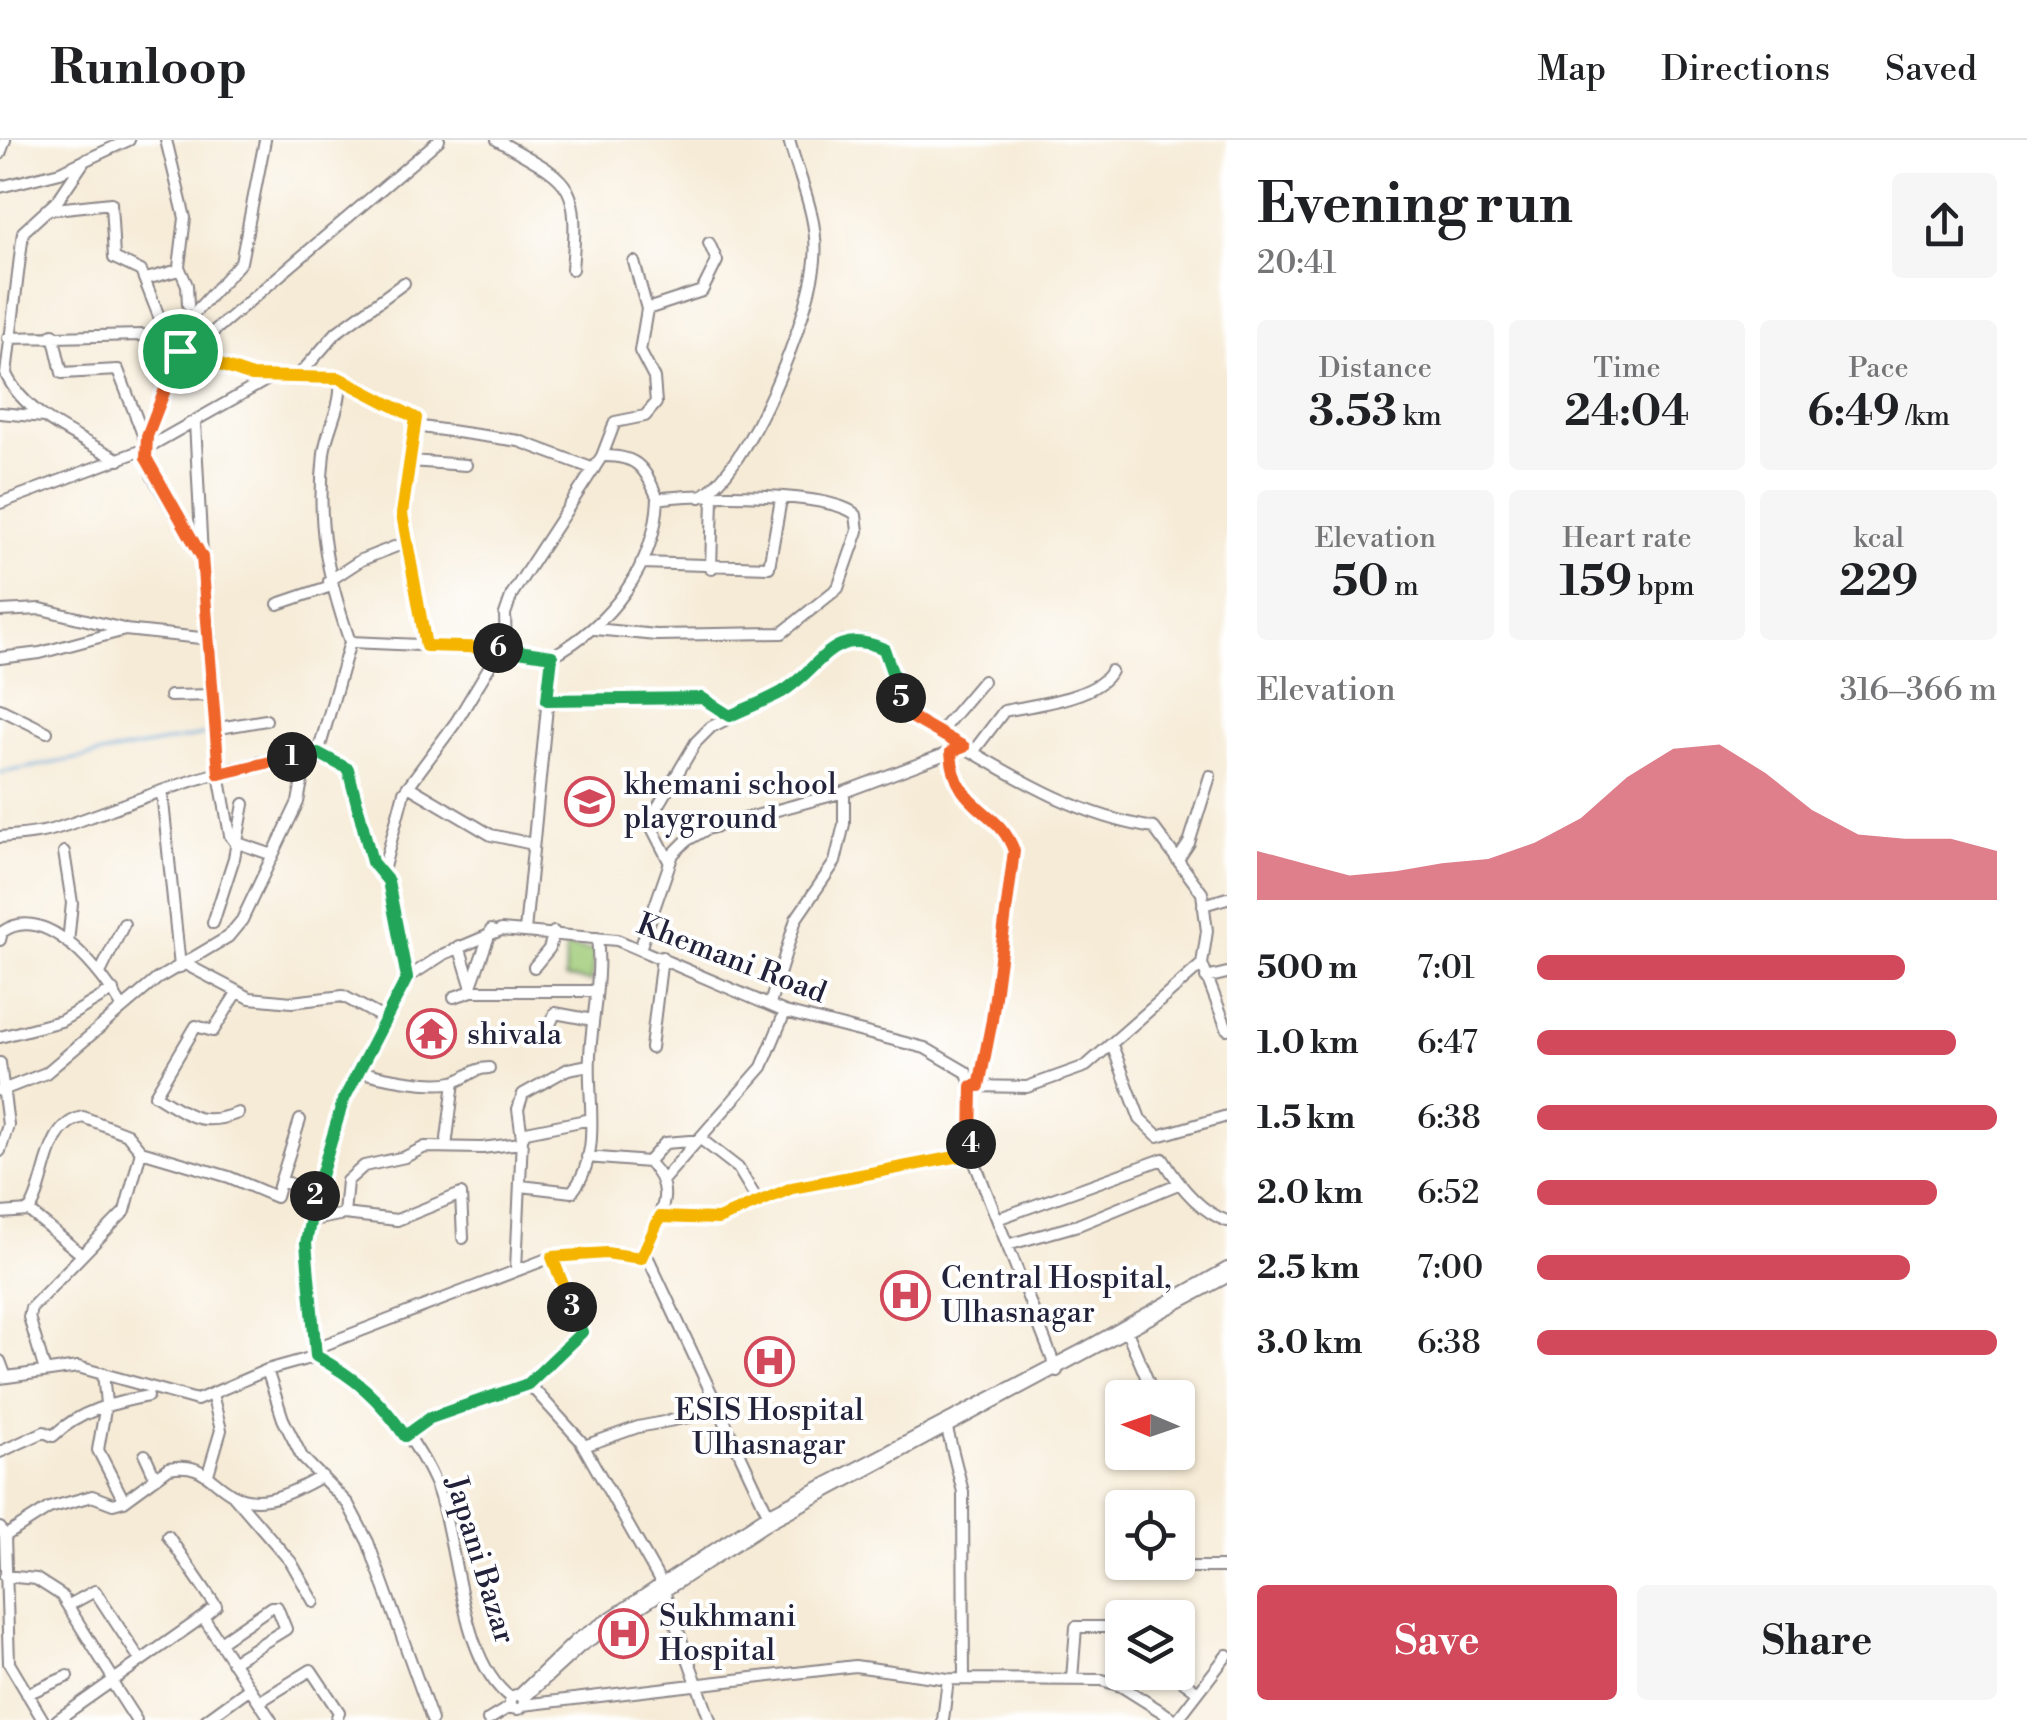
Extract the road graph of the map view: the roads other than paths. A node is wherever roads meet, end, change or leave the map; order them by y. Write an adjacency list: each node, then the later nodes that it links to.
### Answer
1 (5, 140): 8 (street)
2 (129, 140): 9 (street)
3 (166, 140): 15 (street)
4 (264, 140): 22 (street)
5 (439, 140): 22 (street)
6 (497, 140): 14 (street)
7 (789, 140): 36 (street)
8 (0, 154)
9 (85, 160): 10 (street); 11 (street)
10 (0, 187)
11 (46, 210): 16 (street); 21 (street)
12 (709, 244): 19 (street)
13 (634, 262): 19 (street)
14 (572, 269)
15 (179, 270): 16 (street); 18 (street)
16 (146, 279): 22 (street)
17 (404, 283): 23 (street)
18 (188, 306)
19 (647, 309): 31 (street)
20 (53, 334): 21 (street); 22 (street); 30 (street)
21 (8, 338): 27 (street)
22 (180, 351): 24 (street); 30 (street)
23 (300, 374): 24 (street); 25 (street)
24 (270, 377): 28 (street)
25 (339, 378): 29 (street); 45 (street)
26 (0, 413): 27 (street)
27 (46, 417): 32 (street)
28 (195, 422): 30 (street); 42 (street)
29 (416, 426): 33 (street); 35 (street)
30 (145, 445): 32 (street); 42 (street)
31 (602, 456): 35 (street); 39 (street)
32 (119, 460): 40 (street)
33 (410, 461): 34 (street); 41 (street)
34 (466, 465)
35 (594, 469): 53 (street)
36 (699, 498): 37 (street); 39 (street)
37 (713, 498): 38 (street); 44 (street)
38 (780, 498): 44 (street); 48 (street)
39 (658, 499): 43 (street)
40 (0, 503)
41 (407, 542): 45 (street); 52 (street)
42 (202, 557): 50 (street)
43 (640, 563): 44 (street); 48 (street)
44 (711, 568)
45 (330, 583): 46 (street); 51 (street)
46 (278, 604)
47 (0, 611): 49 (street)
48 (595, 629): 54 (street)
49 (125, 630): 50 (street); 55 (street)
50 (210, 639): 58 (street)
51 (350, 642): 52 (street); 69 (street)
52 (426, 646): 53 (street)
53 (503, 649): 54 (street); 72 (street)
54 (552, 656): 60 (street)
55 (0, 658)
56 (1111, 670): 67 (street)
57 (983, 681): 66 (street)
58 (214, 695): 59 (street); 70 (street)
59 (170, 696)
60 (547, 700): 62 (street); 78 (street)
61 (0, 709): 65 (street)
62 (730, 716): 66 (street); 82 (street)
63 (266, 720): 64 (street)
64 (225, 726)
65 (47, 732)
66 (939, 732): 67 (street)
67 (968, 750): 68 (street); 81 (street)
68 (951, 752): 74 (street); 127 (street)
69 (313, 754): 70 (street); 80 (street); 83 (street)
70 (219, 774): 73 (street); 77 (street)
71 (1210, 776): 81 (street)
72 (408, 786): 78 (street); 83 (street)
73 (162, 792): 76 (street); 99 (street)
74 (844, 792): 82 (street); 111 (street)
75 (244, 804): 77 (street)
76 (0, 837)
77 (236, 842): 80 (street); 86 (street)
78 (533, 844): 90 (street)
79 (64, 852): 94 (street)
80 (272, 854): 99 (street)
81 (1180, 858): 85 (street)
82 (670, 863): 96 (street)
83 (383, 871): 103 (street)
84 (1227, 898): 85 (street)
85 (1203, 905): 98 (street)
86 (212, 923)
87 (124, 924): 101 (street)
88 (3, 928): 93 (street); 94 (street)
89 (492, 930): 90 (street, Khemani Road); 95 (street, Khemani Road); 105 (street)
90 (525, 931): 91 (street, Khemani Road)
91 (554, 932): 92 (street, Khemani Road); 100 (street)
92 (597, 938): 96 (street, Khemani Road); 108 (street)
93 (0, 940)
94 (68, 944): 101 (street)
95 (459, 946): 103 (street, Khemani Road); 105 (street)
96 (640, 949): 97 (street, Khemani Road)
97 (662, 957): 111 (street, Khemani Road); 121 (street)
98 (1202, 964): 104 (street); 120 (street)
99 (182, 966): 109 (street); 112 (street)
100 (534, 967)
101 (101, 971): 106 (street)
102 (1227, 973): 104 (street)
103 (407, 978): 115 (street)
104 (1206, 978): 118 (street)
105 (472, 988): 107 (street); 110 (street)
106 (113, 990): 112 (street); 119 (street)
107 (555, 991): 108 (street); 114 (street)
108 (594, 991): 116 (street)
109 (237, 993): 115 (street); 129 (street)
110 (454, 997)
111 (770, 1004): 113 (street, Khemani Road)
112 (123, 1008): 128 (street)
113 (786, 1012): 127 (street, Khemani Road); 134 (street)
114 (555, 1013): 116 (street); 117 (street)
115 (383, 1018): 125 (street)
116 (593, 1020): 123 (street)
117 (549, 1028)
118 (1227, 1029)
119 (0, 1036)
120 (1112, 1045): 127 (street); 130 (street)
121 (651, 1048)
122 (0, 1063): 128 (street)
123 (590, 1065): 131 (street); 133 (street)
124 (489, 1068): 126 (street)
125 (356, 1070): 126 (street); 141 (street)
126 (454, 1082): 135 (street)
127 (976, 1086): 138 (street)
128 (3, 1088): 136 (street)
129 (238, 1113)
130 (1227, 1116)
131 (591, 1119): 133 (street); 139 (street)
132 (300, 1120): 144 (street)
133 (522, 1140): 135 (street); 146 (street)
134 (702, 1140): 140 (street); 142 (street); 148 (street)
135 (446, 1147): 143 (street)
136 (0, 1150)
137 (141, 1151): 144 (street); 149 (street); 158 (street)
138 (971, 1154): 148 (street); 153 (street)
139 (587, 1157): 140 (street); 146 (street)
140 (648, 1162): 142 (street)
141 (322, 1175): 143 (street); 147 (street)
142 (663, 1180): 152 (street)
143 (347, 1181): 151 (street)
144 (280, 1183): 147 (street)
145 (1178, 1184): 153 (street); 155 (street); 157 (street)
146 (521, 1186): 161 (street)
147 (314, 1198): 154 (street)
148 (759, 1203): 152 (street)
149 (29, 1211): 150 (street); 158 (street)
150 (0, 1213)
151 (344, 1214): 154 (street); 156 (street)
152 (660, 1217): 160 (street)
153 (996, 1219): 157 (street)
154 (309, 1221): 165 (street)
155 (1227, 1221)
156 (463, 1238)
157 (1007, 1246): 167 (street)
158 (81, 1254): 169 (street)
159 (552, 1257): 160 (street); 161 (street); 173 (street)
160 (641, 1258): 177 (street)
161 (516, 1268): 165 (street)
162 (1227, 1268): 164 (street)
163 (1227, 1277): 164 (street)
164 (1126, 1330): 167 (street); 172 (street)
165 (316, 1352): 168 (street); 179 (street, Japani Bazar)
166 (0, 1361): 171 (street)
167 (1055, 1367): 178 (street)
168 (266, 1370): 174 (street); 184 (street)
169 (45, 1372): 170 (street); 171 (street)
170 (102, 1373): 174 (street); 176 (street)
171 (3, 1378)
172 (1147, 1380)
173 (528, 1384): 179 (street); 180 (street)
174 (212, 1394): 183 (street)
175 (148, 1396): 176 (street)
176 (106, 1404): 181 (street); 187 (street)
177 (720, 1411): 180 (street); 188 (street)
178 (946, 1427): 188 (street); 205 (street)
179 (405, 1436): 215 (street, Japani Bazar)
180 (584, 1446): 194 (street)
181 (0, 1452)
182 (145, 1455): 185 (street)
183 (208, 1474): 185 (street); 186 (street)
184 (322, 1476): 186 (street); 222 (street)
185 (155, 1477): 187 (street)
186 (232, 1494): 195 (street)
187 (124, 1500): 189 (street)
188 (770, 1517): 194 (street)
189 (2, 1532): 193 (street)
190 (168, 1536): 197 (street)
191 (1195, 1567): 192 (street)
192 (1227, 1567)
193 (5, 1576): 196 (street); 198 (street)
194 (663, 1587): 210 (street); 215 (street)
195 (314, 1602)
196 (69, 1605): 202 (street); 208 (street)
197 (203, 1617): 200 (street); 202 (street)
198 (3, 1621): 213 (street)
199 (1105, 1627): 206 (street)
200 (220, 1642): 203 (street); 203 (street)
201 (1227, 1654): 212 (street)
202 (141, 1661): 208 (street)
203 (232, 1662): 209 (street)
204 (68, 1676): 213 (street)
205 (964, 1678): 206 (street); 207 (street)
206 (1072, 1679): 226 (street)
207 (948, 1680): 210 (street); 225 (street)
208 (113, 1681): 217 (street); 218 (street)
209 (250, 1688): 214 (street); 219 (street)
210 (700, 1688): 215 (street); 224 (street)
211 (1195, 1690): 212 (street)
212 (1198, 1692): 226 (street)
213 (28, 1694): 216 (street)
214 (259, 1702): 220 (street); 221 (street)
215 (517, 1704): 223 (street)
216 (43, 1720)
217 (57, 1720)
218 (136, 1720)
219 (206, 1720)
220 (270, 1720)
221 (336, 1720)
222 (432, 1720)
223 (488, 1720)
224 (710, 1720)
225 (944, 1720)
226 (1176, 1720)

